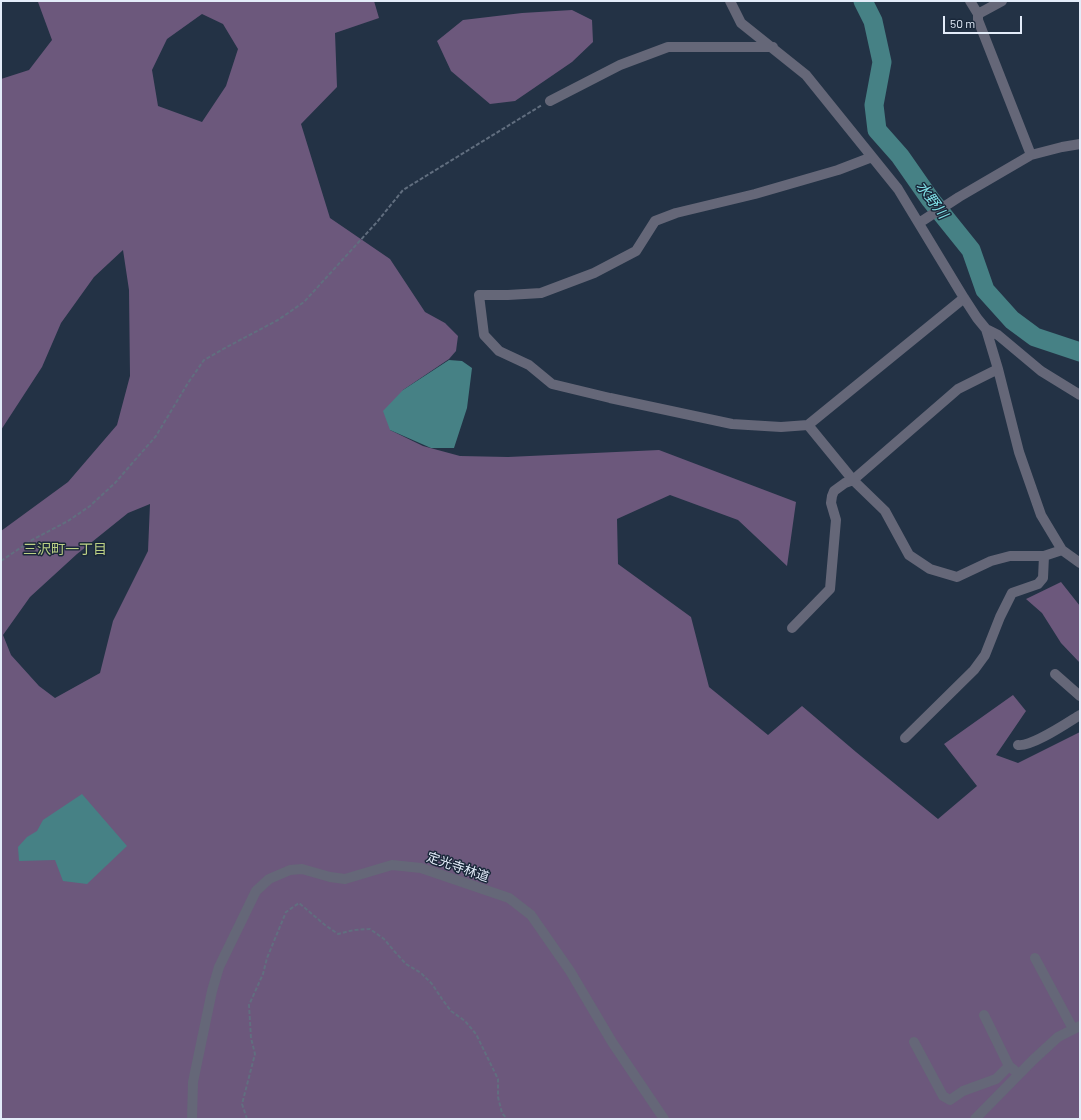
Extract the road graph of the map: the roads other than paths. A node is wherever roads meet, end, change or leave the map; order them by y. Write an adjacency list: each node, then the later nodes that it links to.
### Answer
1 (730, 1): 5 (street)
2 (970, 1): 4 (street)
3 (1002, 1): 4 (street)
4 (978, 14): 8 (street)
5 (773, 47): 6 (street); 9 (street)
6 (550, 101)
7 (1080, 144): 8 (street)
8 (1031, 156): 10 (street)
9 (872, 158): 10 (street); 15 (street)
10 (922, 222): 11 (street)
11 (964, 298): 12 (street); 15 (street)
12 (986, 329): 13 (street); 14 (street)
13 (998, 368): 16 (street); 17 (street)
14 (1080, 395)
15 (808, 425): 16 (street)
16 (853, 480): 18 (street); 20 (street)
17 (1062, 550): 18 (street); 19 (street)
18 (1044, 556): 24 (street)
19 (1080, 562)
20 (792, 628)
21 (1055, 674): 22 (street)
22 (1080, 696)
23 (1080, 715): 25 (street)
24 (905, 738)
25 (1018, 745)
26 (1035, 958): 28 (street)
27 (984, 1015): 30 (street)
28 (1076, 1028): 31 (street)
29 (914, 1042): 30 (street)
30 (1010, 1066): 31 (street)
31 (1019, 1074): 34 (street)
32 (192, 1119): 33 (street, 定光寺林道)
33 (664, 1119)
34 (975, 1119)

